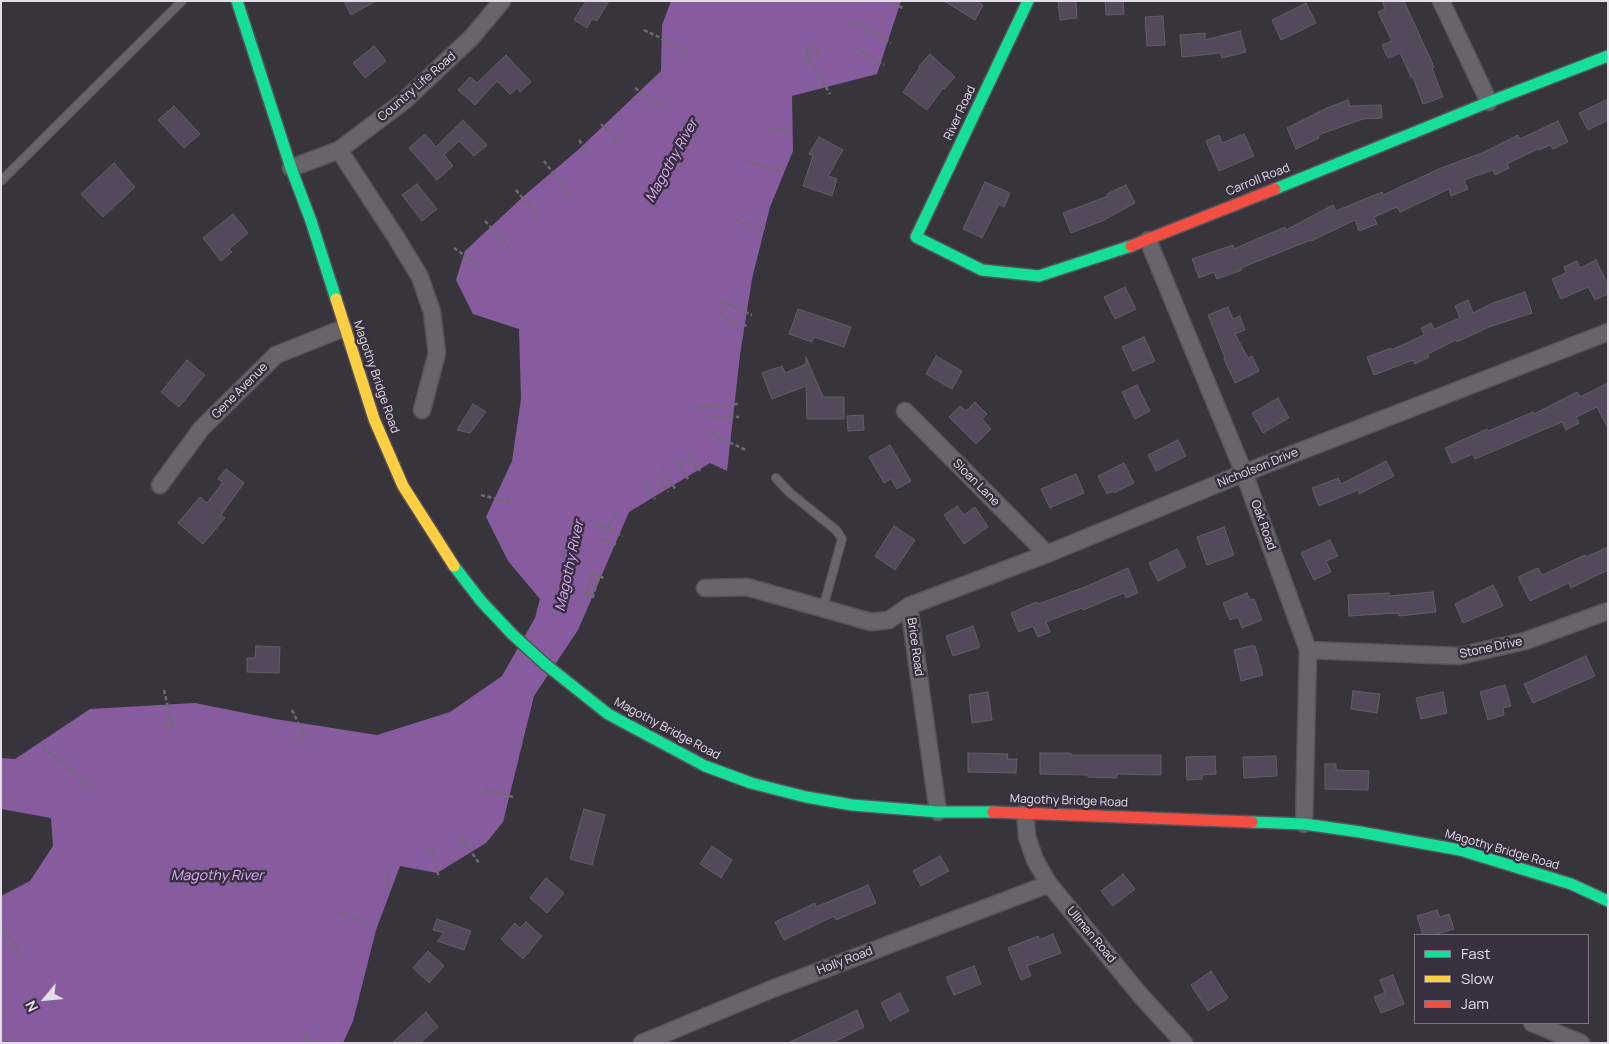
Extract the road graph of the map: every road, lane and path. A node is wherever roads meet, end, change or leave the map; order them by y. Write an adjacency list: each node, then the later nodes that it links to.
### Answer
1 (182, 1): 31 (lane)
2 (237, 1): 29 (main road, Magothy Bridge Road)
3 (502, 1): 25 (street, Country Life Road)
4 (887, 1): 7 (path)
5 (1028, 1): 38 (main road, River Road)
6 (1441, 1): 18 (street)
7 (903, 8)
8 (852, 20): 10 (path)
9 (644, 30): 14 (path)
10 (890, 43)
11 (856, 47): 15 (path)
12 (1608, 56): 18 (main road, Carroll Road)
13 (820, 58): 17 (path)
14 (683, 59)
15 (884, 65)
16 (635, 88): 19 (path)
17 (830, 94)
18 (1489, 102): 39 (main road, Carroll Road)
19 (664, 108)
20 (601, 124): 23 (path)
21 (772, 128): 22 (path)
22 (789, 131)
23 (623, 136)
24 (579, 140): 26 (path)
25 (339, 150): 29 (street, Country Life Road); 51 (street)
26 (589, 155)
27 (745, 160): 30 (path)
28 (544, 161): 33 (path)
29 (291, 168): 47 (main road, Magothy Bridge Road)
30 (782, 172)
31 (1, 180)
32 (516, 190): 34 (path)
33 (570, 195)
34 (539, 211)
35 (736, 220): 37 (path)
36 (485, 221): 41 (path)
37 (766, 229)
38 (916, 237): 39 (main road, Carroll Road)
39 (1148, 240): 61 (street, Oak Road)
40 (454, 248): 42 (path)
41 (510, 248)
42 (480, 261)
43 (721, 301): 45 (path)
44 (719, 314): 46 (path)
45 (752, 315)
46 (747, 326)
47 (344, 328): 66 (street, Gene Avenue); 94 (main road, Magothy Bridge Road)
48 (1608, 332): 61 (street, Nicholson Drive)
49 (738, 404): 50 (path)
50 (695, 407)
51 (422, 410)
52 (905, 411): 78 (street, Sloan Lane)
53 (739, 416): 54 (path)
54 (710, 417)
55 (712, 434): 56 (path)
56 (746, 450)
57 (689, 453): 60 (path)
58 (676, 460): 64 (path)
59 (662, 469): 67 (path)
60 (700, 470)
61 (1244, 474): 78 (street, Nicholson Drive); 85 (street, Oak Road)
62 (657, 475): 68 (path)
63 (776, 478): 83 (lane)
64 (688, 479)
65 (643, 482): 70 (path)
66 (160, 486)
67 (676, 490)
68 (668, 492)
69 (481, 495): 71 (path)
70 (655, 499)
71 (512, 503)
72 (616, 513): 74 (path)
73 (599, 525): 74 (path)
74 (608, 529): 75 (path)
75 (623, 536)
76 (600, 539): 77 (path)
77 (618, 545)
78 (1047, 554): 82 (street, Nicholson Drive)
79 (599, 576): 79 (path); 80 (path)
80 (604, 578)
81 (705, 588): 83 (street, Brice Road)
82 (909, 606): 83 (street, Brice Road); 94 (street, Brice Road)
83 (823, 608)
84 (1608, 611): 85 (street, Stone Drive)
85 (1308, 650): 96 (street, Oak Road)
86 (164, 690): 88 (path)
87 (292, 710): 89 (path)
88 (164, 726)
89 (294, 740)
90 (43, 747): 91 (path)
91 (90, 786)
92 (484, 789): 93 (path)
93 (513, 797)
94 (938, 812): 95 (main road, Magothy Bridge Road)
95 (1025, 812): 96 (main road, Magothy Bridge Road); 102 (street, Ullman Road)
96 (1304, 824): 104 (main road, Magothy Bridge Road)
97 (461, 838): 99 (path)
98 (427, 852): 101 (path)
99 (479, 863)
100 (386, 872): 103 (path)
101 (439, 878)
102 (1049, 884): 113 (street, Holly Road); 114 (street, Ullman Road)
103 (390, 890)
104 (1608, 901)
105 (339, 912): 106 (path)
106 (369, 925)
107 (1, 926): 108 (path)
108 (18, 950)
109 (1534, 1024): 111 (street)
110 (302, 1036): 112 (path)
111 (1560, 1039): 115 (street)
112 (310, 1043)
113 (642, 1043)
114 (1184, 1043)
115 (1581, 1043)

